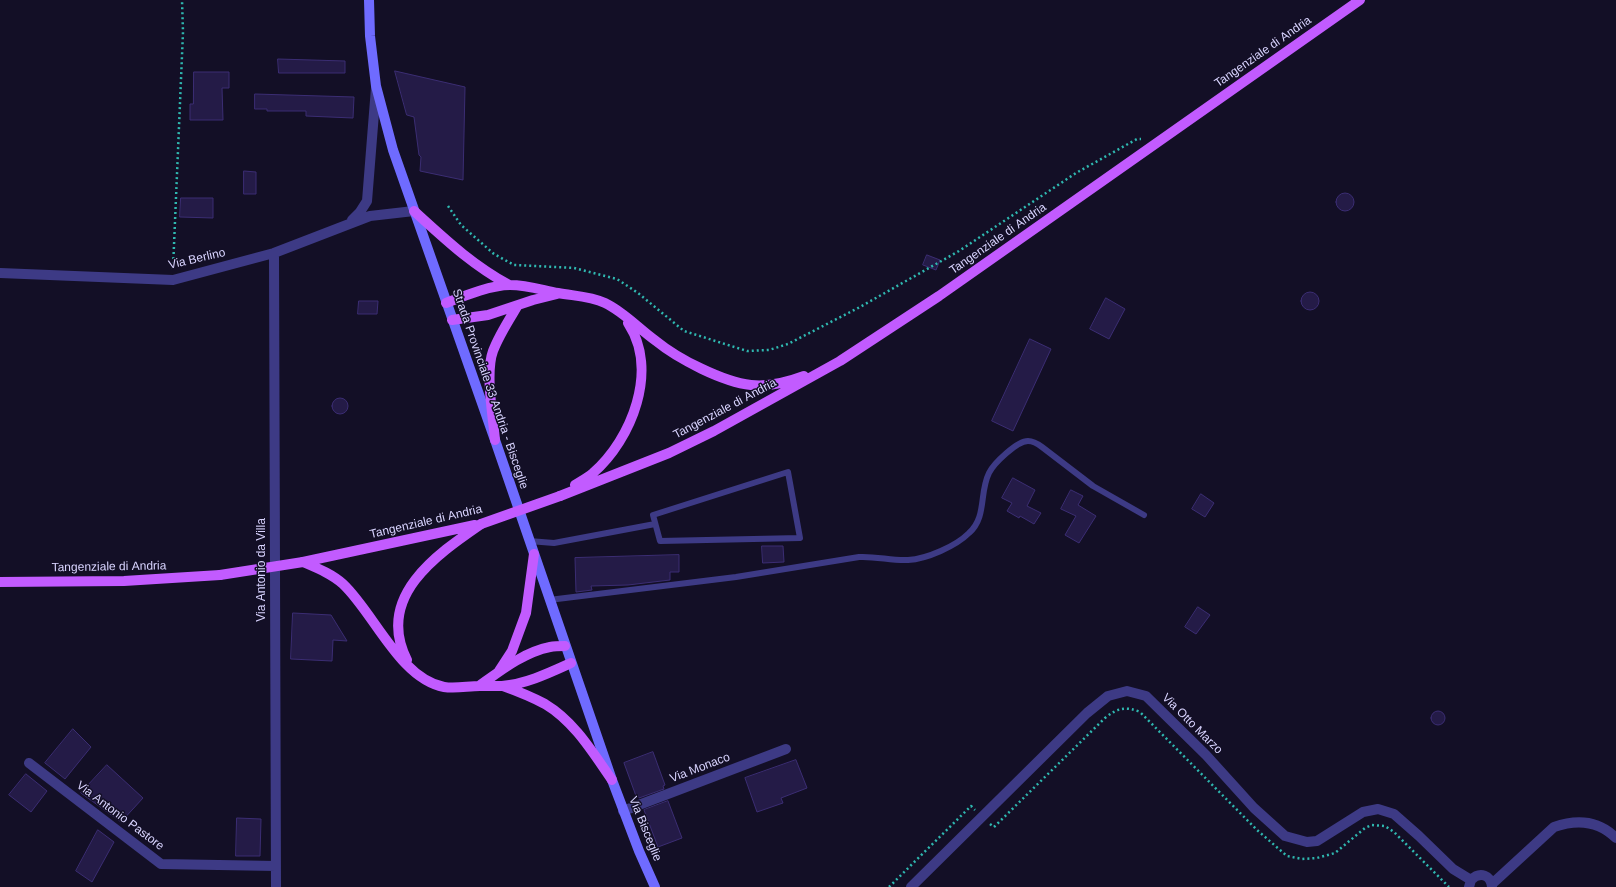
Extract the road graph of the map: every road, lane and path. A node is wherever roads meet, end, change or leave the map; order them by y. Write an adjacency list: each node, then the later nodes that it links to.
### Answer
1 (182, 0): 11 (path)
2 (369, 0): 4 (main road, Strada Provinciale 33 Andria - Bisceglie)
3 (1360, 0): 5 (main road, Tangenziale di Andria)
4 (376, 86): 7 (main road, Strada Provinciale 33 Andria - Bisceglie); 8 (street, Via Berlino)
5 (1157, 143): 6 (path); 18 (main road, Tangenziale di Andria)
6 (448, 206)
7 (414, 211): 8 (street, Via Berlino); 12 (main road); 14 (main road, Strada Provinciale 33 Andria - Bisceglie)
8 (346, 225): 9 (street, Via Berlino)
9 (274, 254): 11 (street, Via Berlino); 42 (street, Via Antonio da Villa)
10 (0, 273): 11 (street, Via Berlino)
11 (173, 280)
12 (509, 285): 13 (main road); 14 (main road)
13 (559, 293): 15 (main road); 16 (main road)
14 (446, 303): 17 (main road, Strada Provinciale 33 Andria - Bisceglie)
15 (518, 305): 17 (main road); 19 (main road)
16 (623, 315): 18 (main road); 20 (main road)
17 (452, 320): 19 (main road, Strada Provinciale 33 Andria - Bisceglie)
18 (840, 361): 20 (main road, Tangenziale di Andria)
19 (495, 440): 24 (main road, Strada Provinciale 33 Andria - Bisceglie)
20 (560, 496): 22 (main road, Tangenziale di Andria, bridge)
21 (1144, 515): 28 (lane)
22 (481, 524): 26 (main road, Tangenziale di Andria); 31 (main road)
23 (655, 524): 23 (lane); 24 (lane)
24 (529, 541): 25 (main road, Strada Provinciale 33 Andria - Bisceglie)
25 (534, 554): 28 (main road, Strada Provinciale 33 Andria - Bisceglie); 32 (main road)
26 (303, 562): 27 (main road, Tangenziale di Andria, bridge); 31 (main road)
27 (0, 582)
28 (549, 600): 29 (main road, Strada Provinciale 33 Andria - Bisceglie)
29 (565, 646): 30 (main road, Strada Provinciale 33 Andria - Bisceglie); 32 (main road)
30 (571, 663): 34 (main road); 37 (main road, Strada Provinciale 33 Andria - Bisceglie)
31 (411, 668): 33 (main road)
32 (499, 671): 33 (main road)
33 (479, 686): 34 (main road)
34 (503, 686): 37 (main road)
35 (786, 748): 39 (street, Via Monaco)
36 (29, 763): 42 (street, Via Antonio Pastore)
37 (612, 780): 39 (main road, Via Bisceglie)
38 (971, 806): 47 (path)
39 (623, 811): 46 (main road, Via Bisceglie)
40 (994, 827): 49 (path)
41 (1616, 838): 44 (street)
42 (276, 866): 45 (street, Via Antonio da Villa)
43 (1470, 883): 44 (street); 48 (street, Via Otto Marzo)
44 (1492, 885)
45 (276, 887)
46 (655, 887)
47 (889, 887)
48 (911, 887)
49 (1449, 887)

